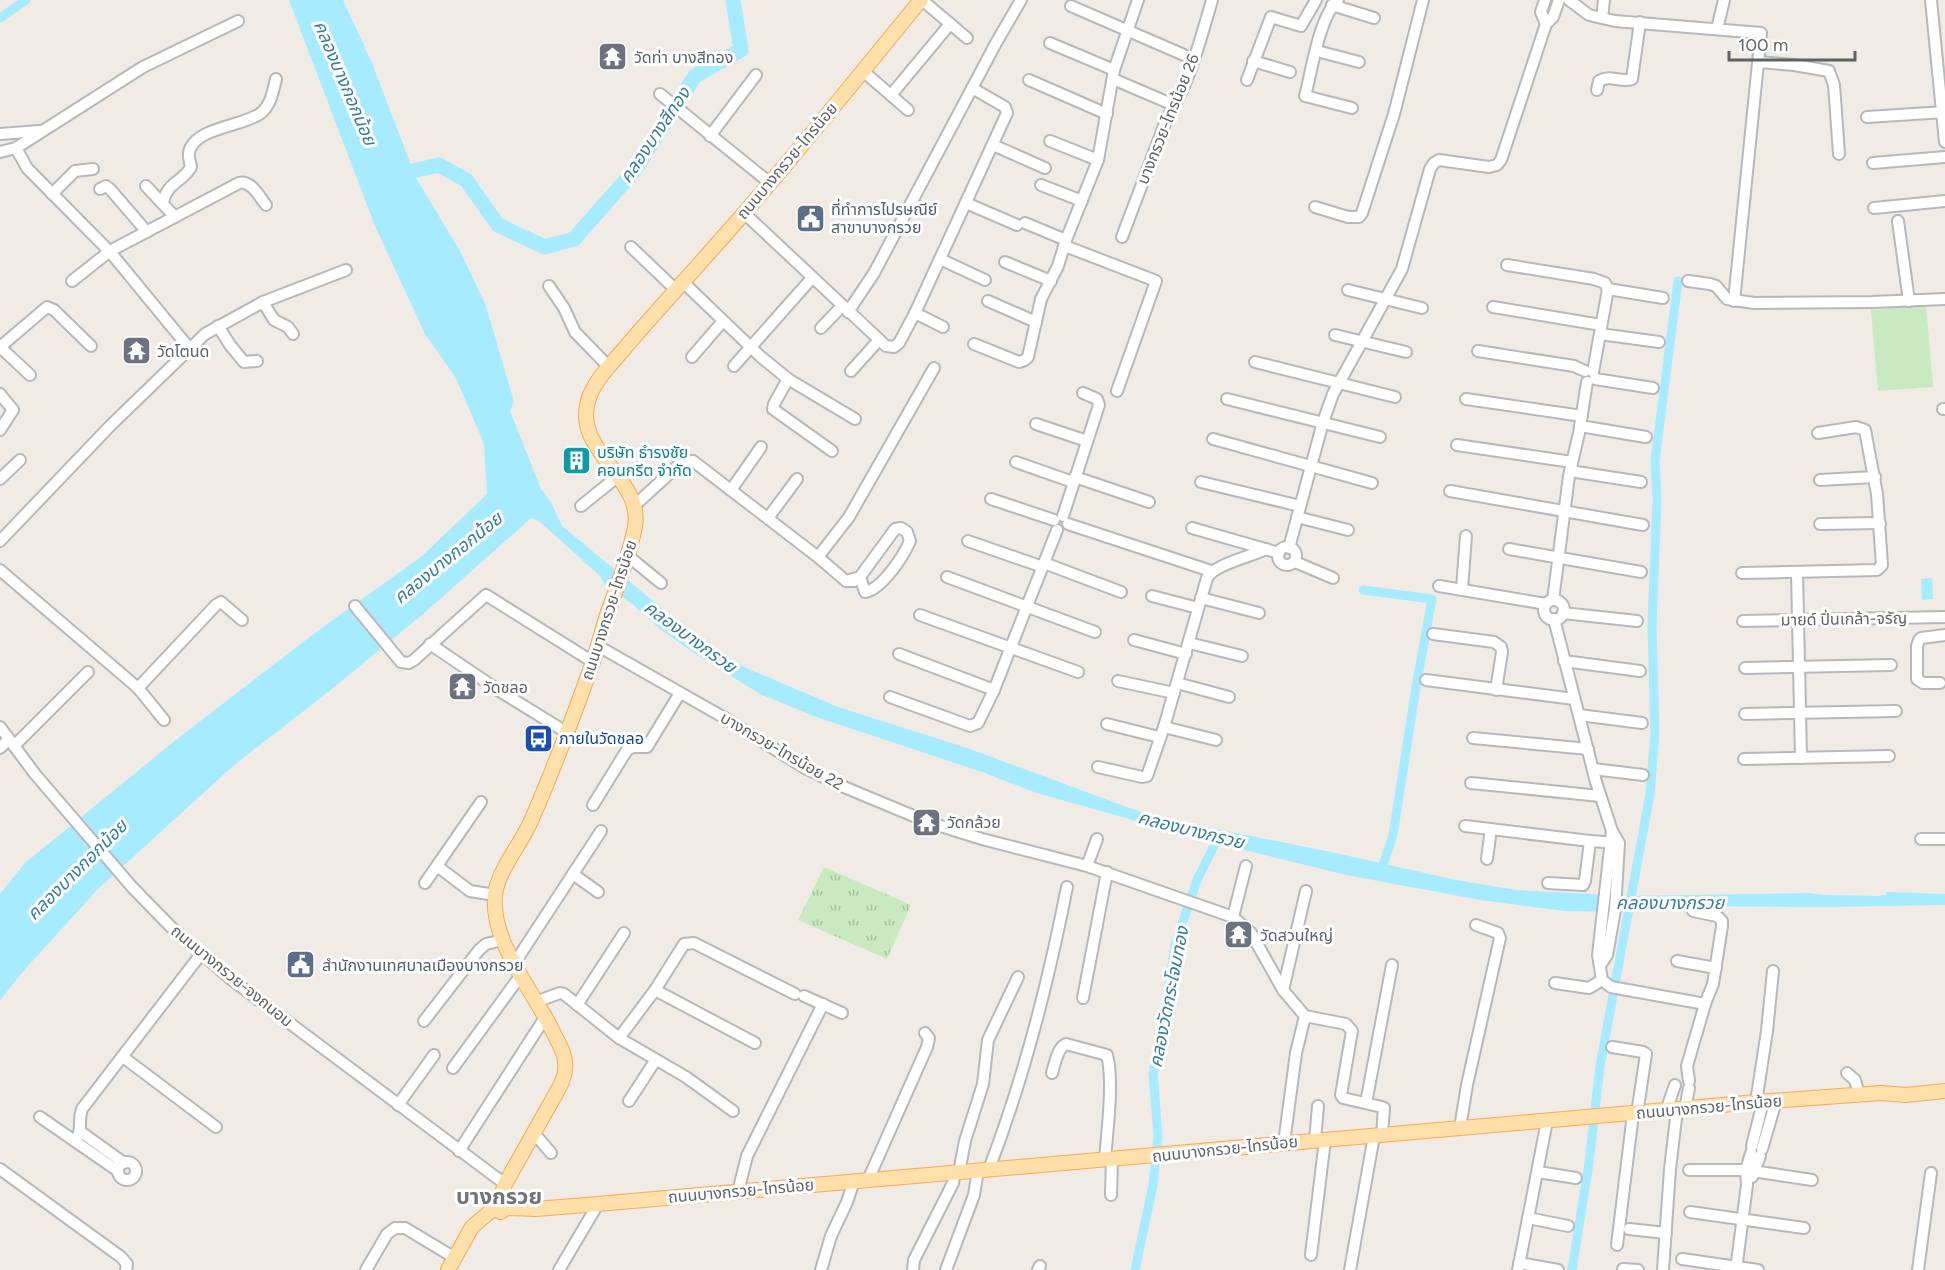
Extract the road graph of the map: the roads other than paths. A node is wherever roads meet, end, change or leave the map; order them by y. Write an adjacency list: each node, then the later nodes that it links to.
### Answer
1 (921, 0): 20 (street); 32 (main road, ถนนบางกรวย-ไทรน้อย)
2 (1021, 0): 39 (street)
3 (1138, 0): 23 (street)
4 (1212, 0): 79 (street, บางกรวย-ไทรน้อย 26)
5 (1316, 0): 28 (street)
6 (1423, 0): 73 (street)
7 (1545, 0): 21 (street)
8 (1559, 0): 21 (street)
9 (1569, 0): 16 (street)
10 (1604, 0): 16 (street)
11 (1724, 0): 22 (street)
12 (1931, 0): 18 (street)
13 (1335, 3): 15 (street); 26 (street)
14 (1071, 6): 23 (street)
15 (1374, 18)
16 (1602, 18): 19 (street)
17 (238, 21): 49 (street)
18 (1940, 21): 31 (street)
19 (1640, 22): 22 (street); 40 (street)
20 (950, 24): 24 (street); 41 (street)
21 (1546, 24): 98 (street)
22 (1717, 29): 30 (street)
23 (1126, 30): 27 (street); 34 (street)
24 (967, 38)
25 (1050, 43): 34 (street)
26 (1317, 51): 29 (street); 44 (street)
27 (1184, 55)
28 (1253, 61): 33 (street); 38 (street)
29 (1359, 62)
30 (1758, 62): 57 (street); 100 (street)
31 (1942, 66): 46 (street)
32 (863, 71): 41 (street); 63 (main road, ถนนบางกรวย-ไทรน้อย)
33 (1290, 72)
34 (1113, 74): 43 (street); 47 (street)
35 (756, 75): 51 (street)
36 (276, 79): 70 (street)
37 (1029, 80): 47 (street)
38 (1247, 80)
39 (972, 88): 54 (street); 105 (street)
40 (1597, 90)
41 (891, 95): 45 (street)
42 (663, 97): 51 (street)
43 (1169, 103)
44 (1352, 108)
45 (908, 110)
46 (1944, 112): 48 (street); 53 (street)
47 (1107, 114): 59 (street)
48 (1867, 117)
49 (40, 131): 50 (street); 55 (street)
50 (0, 134)
51 (710, 136): 63 (street)
52 (1050, 141): 59 (street)
53 (1945, 142)
54 (993, 145): 61 (street); 71 (street)
55 (16, 148): 56 (street); 67 (street)
56 (0, 152)
57 (1839, 154)
58 (1945, 157): 60 (street)
59 (1098, 160): 68 (street)
60 (1873, 163)
61 (1045, 168)
62 (93, 169): 67 (street)
63 (770, 183): 75 (main road, ถนนบางกรวย-ไทรน้อย)
64 (1041, 184): 68 (street)
65 (146, 186): 70 (street)
66 (100, 189): 78 (street)
67 (52, 194): 82 (street)
68 (1082, 201): 80 (street)
69 (1945, 201): 74 (street)
70 (163, 202): 76 (street)
71 (966, 203): 80 (street); 83 (street)
72 (266, 206): 76 (street)
73 (1315, 207)
74 (1874, 208)
75 (744, 213): 87 (street); 93 (main road, ถนนบางกรวย-ไทรน้อย)
76 (175, 217): 78 (street)
77 (1898, 221): 101 (street)
78 (147, 232): 82 (street)
79 (1122, 237)
80 (1066, 243): 90 (street); 137 (street)
81 (631, 247): 93 (street)
82 (110, 251): 89 (street); 121 (street)
83 (940, 259): 88 (street); 106 (street)
84 (1005, 262): 90 (street)
85 (1507, 265): 94 (street)
86 (346, 270): 102 (street)
87 (812, 278): 105 (street); 122 (street)
88 (985, 280)
89 (72, 281)
90 (1051, 281): 108 (street)
91 (1688, 281): 100 (street)
92 (549, 286): 129 (street)
93 (680, 286): 107 (street); 129 (main road, ถนนบางกรวย-ไทรน้อย)
94 (1608, 289): 96 (street); 112 (street)
95 (1348, 290): 98 (street)
96 (1663, 298)
97 (1945, 299): 101 (street)
98 (1386, 300): 104 (street); 116 (street)
99 (988, 301): 108 (street)
100 (1734, 301): 101 (street)
101 (1910, 301)
102 (263, 302): 109 (street); 113 (street)
103 (1493, 307): 112 (street)
104 (1422, 308)
105 (845, 309): 111 (street); 115 (street)
106 (915, 313): 110 (street); 115 (street)
107 (723, 321): 122 (street); 125 (street)
108 (1036, 322): 118 (street)
109 (218, 326): 121 (street); 126 (street)
110 (943, 327)
111 (821, 328)
112 (1600, 329): 117 (street); 133 (street)
113 (293, 334)
114 (1335, 335): 116 (street)
115 (879, 340): 131 (street)
116 (1362, 342): 124 (street); 135 (street)
117 (1659, 342)
118 (975, 344)
119 (91, 346): 120 (street)
120 (0, 347): 132 (street)
121 (190, 349): 186 (street)
122 (750, 349): 128 (street); 134 (street)
123 (1478, 351): 133 (street)
124 (1406, 352)
125 (692, 357)
126 (257, 361)
127 (1255, 362): 135 (street)
128 (734, 366)
129 (609, 367): 160 (main road, ถนนบางกรวย-ไทรน้อย)
130 (934, 368): 190 (street)
131 (851, 371)
132 (30, 375)
133 (1590, 376): 136 (street); 144 (street)
134 (788, 379): 143 (street); 155 (street)
135 (1339, 382): 140 (street); 145 (street)
136 (1653, 388)
137 (1117, 391)
138 (1083, 393): 152 (street)
139 (0, 394): 147 (street)
140 (1395, 397)
141 (1227, 399): 145 (street)
142 (1466, 399): 144 (street)
143 (855, 419)
144 (1581, 421): 150 (street); 159 (street)
145 (1323, 422): 149 (street); 158 (street)
146 (1036, 424): 152 (street)
147 (0, 430)
148 (1818, 433): 161 (street)
149 (1380, 437)
150 (1646, 437)
151 (1213, 439): 158 (street)
152 (1087, 441): 164 (street)
153 (1457, 445): 159 (street)
154 (761, 447): 169 (street)
155 (832, 451)
156 (20, 460): 162 (street)
157 (1016, 462): 164 (street)
158 (1311, 465): 168 (street); 175 (street)
159 (1571, 466): 167 (street); 176 (street)
160 (617, 477): 173 (street); 174 (main road, ถนนบางกรวย-ไทรน้อย)
161 (1875, 477): 165 (street); 179 (street)
162 (0, 479)
163 (797, 479): 177 (street)
164 (1074, 480): 172 (street); 178 (street)
165 (1820, 480)
166 (1201, 482): 175 (street)
167 (1641, 482)
168 (1372, 483)
169 (731, 490): 174 (street); 177 (street)
170 (1450, 491): 176 (street)
171 (991, 499): 178 (street)
172 (1149, 502)
173 (581, 506)
174 (634, 506): 192 (main road, ถนนบางกรวย-ไทรน้อย)
175 (1299, 511): 183 (street); 189 (street)
176 (1565, 511): 181 (street); 191 (street)
177 (768, 518): 190 (street)
178 (1060, 523): 193 (street); 195 (street)
179 (1880, 523): 180 (street); 197 (street)
180 (1820, 524)
181 (1643, 525)
182 (1192, 528): 187 (street)
183 (1348, 530)
184 (1466, 536): 204 (street)
185 (968, 540): 193 (street)
186 (0, 541)
187 (1266, 549): 189 (street); 195 (street)
188 (1509, 549): 191 (street)
189 (1284, 550): 201 (street)
190 (818, 557): 199 (street)
191 (1559, 558): 196 (street); 207 (street)
192 (627, 559): 202 (street); 225 (main road, ถนนบางกรวย-ไทรน้อย)
193 (1043, 565): 205 (street); 210 (street)
194 (0, 570): 241 (street)
195 (1211, 571): 208 (street)
196 (1641, 572)
197 (1797, 572): 198 (street); 217 (street)
198 (1742, 573)
199 (860, 577): 199 (street)
200 (947, 577): 210 (street)
201 (1333, 578)
202 (661, 583)
203 (1439, 586): 204 (street)
204 (1462, 590): 207 (street)
205 (1120, 592)
206 (1152, 597): 208 (street)
207 (1550, 602): 212 (street); 215 (street)
208 (1200, 603): 211 (street); 227 (street)
209 (355, 606): 224 (street)
210 (1027, 606): 220 (street); 226 (street)
211 (1259, 613)
212 (1563, 613): 215 (street); 218 (street)
213 (920, 615): 226 (street)
214 (1945, 617): 217 (street, มายด์ ปิ่นเกล้า-จรัญ)
215 (1554, 619): 230 (street)
216 (242, 620): 241 (street)
217 (1799, 620): 219 (street, มายด์ ปิ่นเกล้า-จรัญ); 233 (street)
218 (1637, 621)
219 (1743, 621)
220 (1095, 632)
221 (1433, 634): 244 (street)
222 (1945, 635): 240 (street)
223 (1134, 640): 227 (street)
224 (430, 644): 231 (street); 257 (street)
225 (598, 646): 231 (main road, ถนนบางกรวย-ไทรน้อย); 245 (street, บางกรวย-ไทรน้อย 22)
226 (1011, 648): 237 (street); 243 (street)
227 (1187, 648): 229 (street); 242 (street)
228 (899, 654): 243 (street)
229 (1242, 656)
230 (1564, 661): 235 (street); 248 (street)
231 (593, 662): 257 (main road, ถนนบางกรวย-ไทรน้อย)
232 (1891, 665): 233 (street)
233 (1800, 667): 234 (street); 250 (street)
234 (1745, 669)
235 (1640, 671)
236 (88, 672): 261 (street)
237 (1078, 672)
238 (1426, 680): 244 (street)
239 (1118, 681): 242 (street)
240 (1940, 683)
241 (138, 688): 253 (street)
242 (1175, 688): 247 (street); 258 (street)
243 (994, 690): 246 (street)
244 (1496, 690): 248 (street)
245 (680, 693): 273 (street); 284 (street, บางกรวย-ไทรน้อย 22)
246 (890, 697)
247 (1229, 697)
248 (1574, 699): 252 (street)
249 (1896, 711): 250 (street)
250 (1800, 713): 251 (street); 265 (street)
251 (1745, 714)
252 (1579, 715): 254 (street); 263 (street)
253 (164, 720)
254 (1642, 723)
255 (1107, 724): 258 (street)
256 (0, 727): 261 (street, ถนนบางกรวย-จงถนอม)
257 (566, 732): 293 (main road, ถนนบางกรวย-ไทรน้อย)
258 (1161, 732): 260 (street); 267 (street)
259 (1473, 738): 263 (street)
260 (1216, 740)
261 (12, 742): 262 (street); 299 (street, ถนนบางกรวย-จงถนอม)
262 (0, 748)
263 (1588, 748): 268 (street)
264 (1889, 756): 265 (street)
265 (1802, 758): 266 (street)
266 (1744, 759)
267 (1098, 767)
268 (1593, 769): 269 (street); 271 (street)
269 (1642, 775)
270 (1471, 783): 271 (street)
271 (1600, 795): 278 (street)
272 (481, 802): 283 (street)
273 (593, 804)
274 (1465, 825): 275 (street)
275 (1491, 829): 281 (street); 282 (street)
276 (601, 831): 287 (street)
277 (1097, 839): 284 (street)
278 (1614, 839): 281 (street); 307 (street)
279 (1921, 839): 280 (street)
280 (1945, 839)
281 (1590, 842): 289 (street)
282 (1487, 859)
283 (437, 866): 288 (street); 293 (street)
284 (1088, 866): 286 (street, บางกรวย-ไทรน้อย 22)
285 (1246, 866): 295 (street)
286 (1107, 872): 295 (street, บางกรวย-ไทรน้อย 22); 310 (street)
287 (573, 874): 292 (street); 303 (street)
288 (424, 883)
289 (1548, 883)
290 (1067, 887): 354 (street)
291 (1306, 891): 309 (street)
292 (598, 892)
293 (495, 895): 298 (main road, ถนนบางกรวย-ไทรน้อย)
294 (1692, 911): 302 (street)
295 (1233, 917): 309 (street)
296 (1476, 925): 343 (street)
297 (624, 933): 314 (street)
298 (503, 940): 303 (main road, ถนนบางกรวย-ไทรน้อย); 318 (street)
299 (201, 954): 324 (street); 335 (street, ถนนบางกรวย-จงถนอม)
300 (1677, 961): 302 (street)
301 (1392, 966): 334 (street)
302 (1716, 968): 313 (street)
303 (517, 969): 311 (main road, ถนนบางกรวย-ไทรน้อย); 327 (street)
304 (1773, 971): 333 (street)
305 (1018, 977): 357 (street)
306 (1555, 983): 307 (street)
307 (1611, 985): 313 (street)
308 (655, 990): 312 (street); 320 (street); 321 (street)
309 (1283, 990): 317 (street)
310 (1083, 998)
311 (538, 1001): 314 (street); 316 (main road, ถนนบางกรวย-ไทรน้อย)
312 (823, 1004): 315 (street); 363 (street)
313 (1705, 1004): 326 (street)
314 (577, 1005): 320 (street)
315 (842, 1013)
316 (546, 1016): 344 (main road, ถนนบางกรวย-ไทรน้อย); 349 (street)
317 (1305, 1016): 334 (street); 348 (street)
318 (424, 1021)
319 (925, 1033): 361 (street)
320 (619, 1038): 325 (street)
321 (755, 1043)
322 (1612, 1047): 339 (street)
323 (434, 1055): 335 (street)
324 (123, 1058): 342 (street); 346 (street)
325 (655, 1061): 332 (street); 338 (street)
326 (1688, 1066): 337 (street); 337 (street)
327 (453, 1068)
328 (1052, 1073): 351 (street)
329 (1847, 1073): 331 (street)
330 (1945, 1091): 331 (main road, ถนนบางกรวย-ไทรน้อย)
331 (1859, 1094): 333 (main road, ถนนบางกรวย-ไทรน้อย)
332 (629, 1101)
333 (1765, 1102): 337 (main road, ถนนบางกรวย-ไทรน้อย); 356 (street)
334 (1366, 1103): 345 (street)
335 (398, 1105): 349 (street, ถนนบางกรวย-จงถนอม)
336 (1318, 1106): 347 (street)
337 (1676, 1110): 339 (main road, ถนนบางกรวย-ไทรน้อย); 375 (street)
338 (732, 1111)
339 (1635, 1114): 341 (main road, ถนนบางกรวย-ไทรน้อย); 376 (street)
340 (40, 1117): 346 (street)
341 (1547, 1121): 343 (main road, ถนนบางกรวย-ไทรน้อย); 358 (street)
342 (216, 1127)
343 (1460, 1128): 345 (main road, ถนนบางกรวย-ไทรน้อย)
344 (534, 1133): 350 (street); 365 (main road, ถนนบางกรวย-ไทรน้อย)
345 (1378, 1136): 347 (main road, ถนนบางกรวย-ไทรน้อย); 389 (street)
346 (78, 1137): 352 (street)
347 (1320, 1140): 348 (main road, ถนนบางกรวย-ไทรน้อย); 377 (street)
348 (1284, 1143): 351 (main road, ถนนบางกรวย-ไทรน้อย)
349 (459, 1150): 365 (street, ถนนบางกรวย-จงถนอม)
350 (551, 1153)
351 (1109, 1160): 354 (main road, ถนนบางกรวย-ไทรน้อย); 364 (street)
352 (121, 1167)
353 (0, 1169): 383 (street)
354 (983, 1170): 357 (main road, ถนนบางกรวย-ไทรน้อย); 388 (street)
355 (1689, 1170): 356 (street)
356 (1750, 1171): 362 (street); 370 (street)
357 (957, 1172): 361 (main road, ถนนบางกรวย-ไทรน้อย); 387 (street)
358 (1538, 1172): 360 (street); 369 (street)
359 (1931, 1173): 394 (street)
360 (1576, 1178)
361 (861, 1180): 363 (main road, ถนนบางกรวย-ไทรน้อย); 386 (street)
362 (1812, 1180)
363 (738, 1192): 366 (main road, ถนนบางกรวย-ไทรน้อย)
364 (1111, 1195)
365 (501, 1200): 367 (main road, ถนนบางกรวย-ไทรน้อย); 367 (main road); 371 (main road)
366 (598, 1204): 367 (main road, ถนนบางกรวย-ไทรน้อย); 385 (street)
367 (527, 1210): 371 (main road)
368 (1690, 1212): 370 (street)
369 (1528, 1218): 372 (street); 380 (street)
370 (1742, 1219): 374 (street); 381 (street)
371 (479, 1220): 379 (main road)
372 (1568, 1226)
373 (1629, 1228): 375 (street)
374 (1804, 1228)
375 (1666, 1233): 392 (street)
376 (1617, 1245)
377 (1311, 1255)
378 (1682, 1259): 381 (street)
379 (452, 1264): 384 (street)
380 (1519, 1266): 390 (street)
381 (1736, 1268): 393 (street)
382 (1623, 1269): 391 (street)
383 (126, 1270)
384 (366, 1270)
385 (559, 1270)
386 (821, 1270)
387 (913, 1270)
388 (946, 1270)
389 (1350, 1270)
390 (1558, 1270)
391 (1638, 1270)
392 (1663, 1270)
393 (1758, 1270)
394 (1918, 1270)

